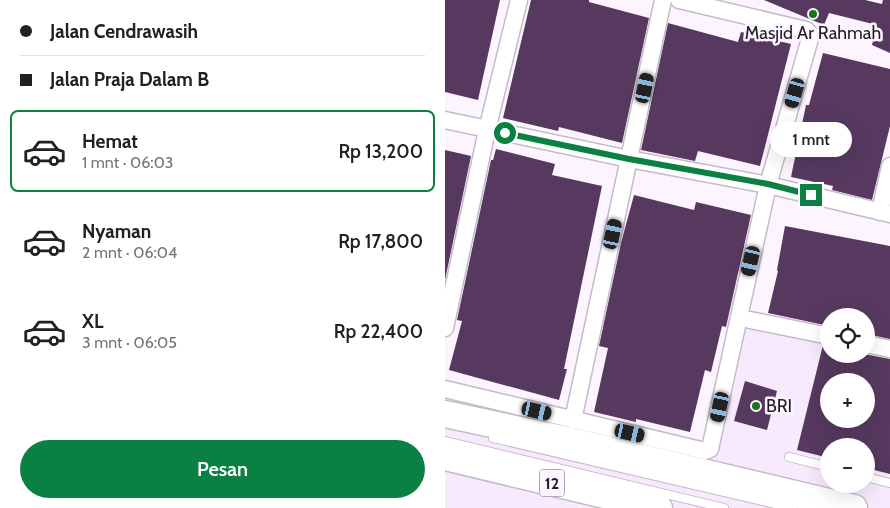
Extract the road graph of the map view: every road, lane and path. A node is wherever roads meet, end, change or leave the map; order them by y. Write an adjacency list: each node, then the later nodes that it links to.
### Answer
1 (519, 0): 5 (street)
2 (663, 0): 6 (street)
3 (679, 0): 8 (street)
4 (445, 120): 5 (street)
5 (487, 130): 6 (street); 11 (street)
6 (629, 159): 8 (street); 17 (street)
7 (890, 166): 9 (street)
8 (768, 184): 9 (street); 17 (street)
9 (885, 213)
10 (750, 320): 12 (street)
11 (445, 328)
12 (820, 334)
13 (875, 346): 14 (street)
14 (890, 349)
15 (445, 389): 17 (street)
16 (445, 414): 28 (highway)
17 (573, 420)
18 (483, 435): 27 (lane)
19 (445, 441): 26 (lane)
20 (445, 457): 25 (highway, 12)
21 (789, 457): 22 (lane)
22 (820, 466)
23 (875, 479): 24 (lane)
24 (890, 483)
25 (659, 508)
26 (724, 508)
27 (792, 508)
28 (854, 508)

